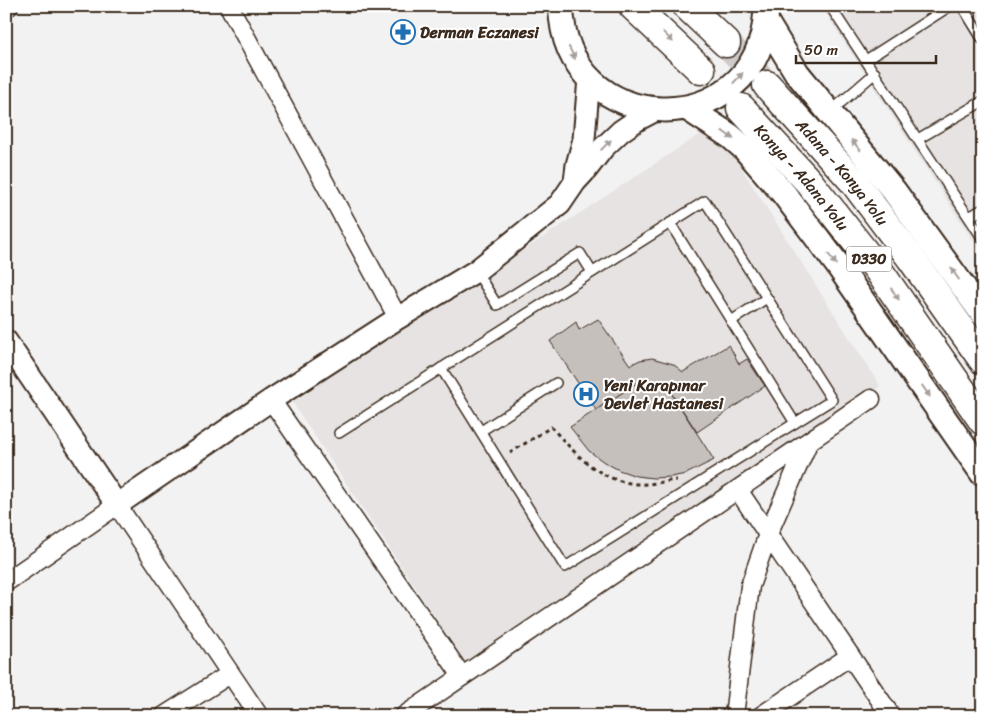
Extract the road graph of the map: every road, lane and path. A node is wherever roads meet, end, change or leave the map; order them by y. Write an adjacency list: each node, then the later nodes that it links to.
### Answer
1 (229, 6): 31 (street)
2 (633, 6): 12 (highway, one-way to 12)
3 (687, 6): 10 (highway)
4 (830, 6): 11 (lane)
5 (950, 6): 11 (lane)
6 (962, 6): 9 (lane)
7 (560, 7): 14 (main road, one-way to 14)
8 (766, 14): 17 (main road, one-way to 8); 20 (main road)
9 (983, 40)
10 (726, 43)
11 (866, 60): 13 (lane)
12 (701, 70)
13 (875, 74): 20 (lane); 21 (lane)
14 (588, 78): 19 (main road); 22 (street)
15 (768, 85): 34 (highway, Adana - Konya Yolu / D330)
16 (983, 100): 21 (lane)
17 (687, 108): 19 (main road); 45 (main road, one-way to 45)
18 (741, 108): 39 (highway, Konya - Adana Yolu / D330, one-way to 39)
19 (656, 110): 22 (street, one-way to 19)
20 (829, 113): 30 (main road, one-way to 20)
21 (918, 140): 24 (lane)
22 (575, 182): 27 (street)
23 (983, 209): 24 (lane)
24 (969, 218): 26 (lane)
25 (670, 223): 28 (lane); 29 (lane); 32 (lane)
26 (983, 239)
27 (476, 271): 28 (lane); 31 (street)
28 (592, 272): 35 (lane)
29 (767, 298): 32 (lane); 40 (lane)
30 (983, 314)
31 (398, 318): 38 (street)
32 (731, 321): 40 (lane)
33 (6, 341): 48 (street)
34 (983, 360)
35 (441, 368): 41 (lane); 42 (lane)
36 (556, 383): 41 (lane)
37 (871, 399): 43 (street)
38 (271, 400): 48 (street); 53 (street)
39 (983, 421)
40 (795, 423): 46 (lane)
41 (480, 431): 44 (lane)
42 (338, 433)
43 (808, 442): 47 (street); 49 (street)
44 (498, 460): 46 (path); 46 (lane)
45 (983, 474)
46 (689, 490)
47 (738, 490): 49 (street); 53 (street)
48 (117, 505): 50 (street); 52 (street)
49 (768, 534): 51 (street); 57 (street)
50 (6, 582)
51 (850, 656): 58 (street); 59 (street)
52 (230, 674): 54 (street); 55 (street)
53 (462, 676): 56 (street)
54 (164, 716)
55 (258, 716)
56 (404, 716)
57 (734, 716)
58 (761, 716)
59 (891, 716)

